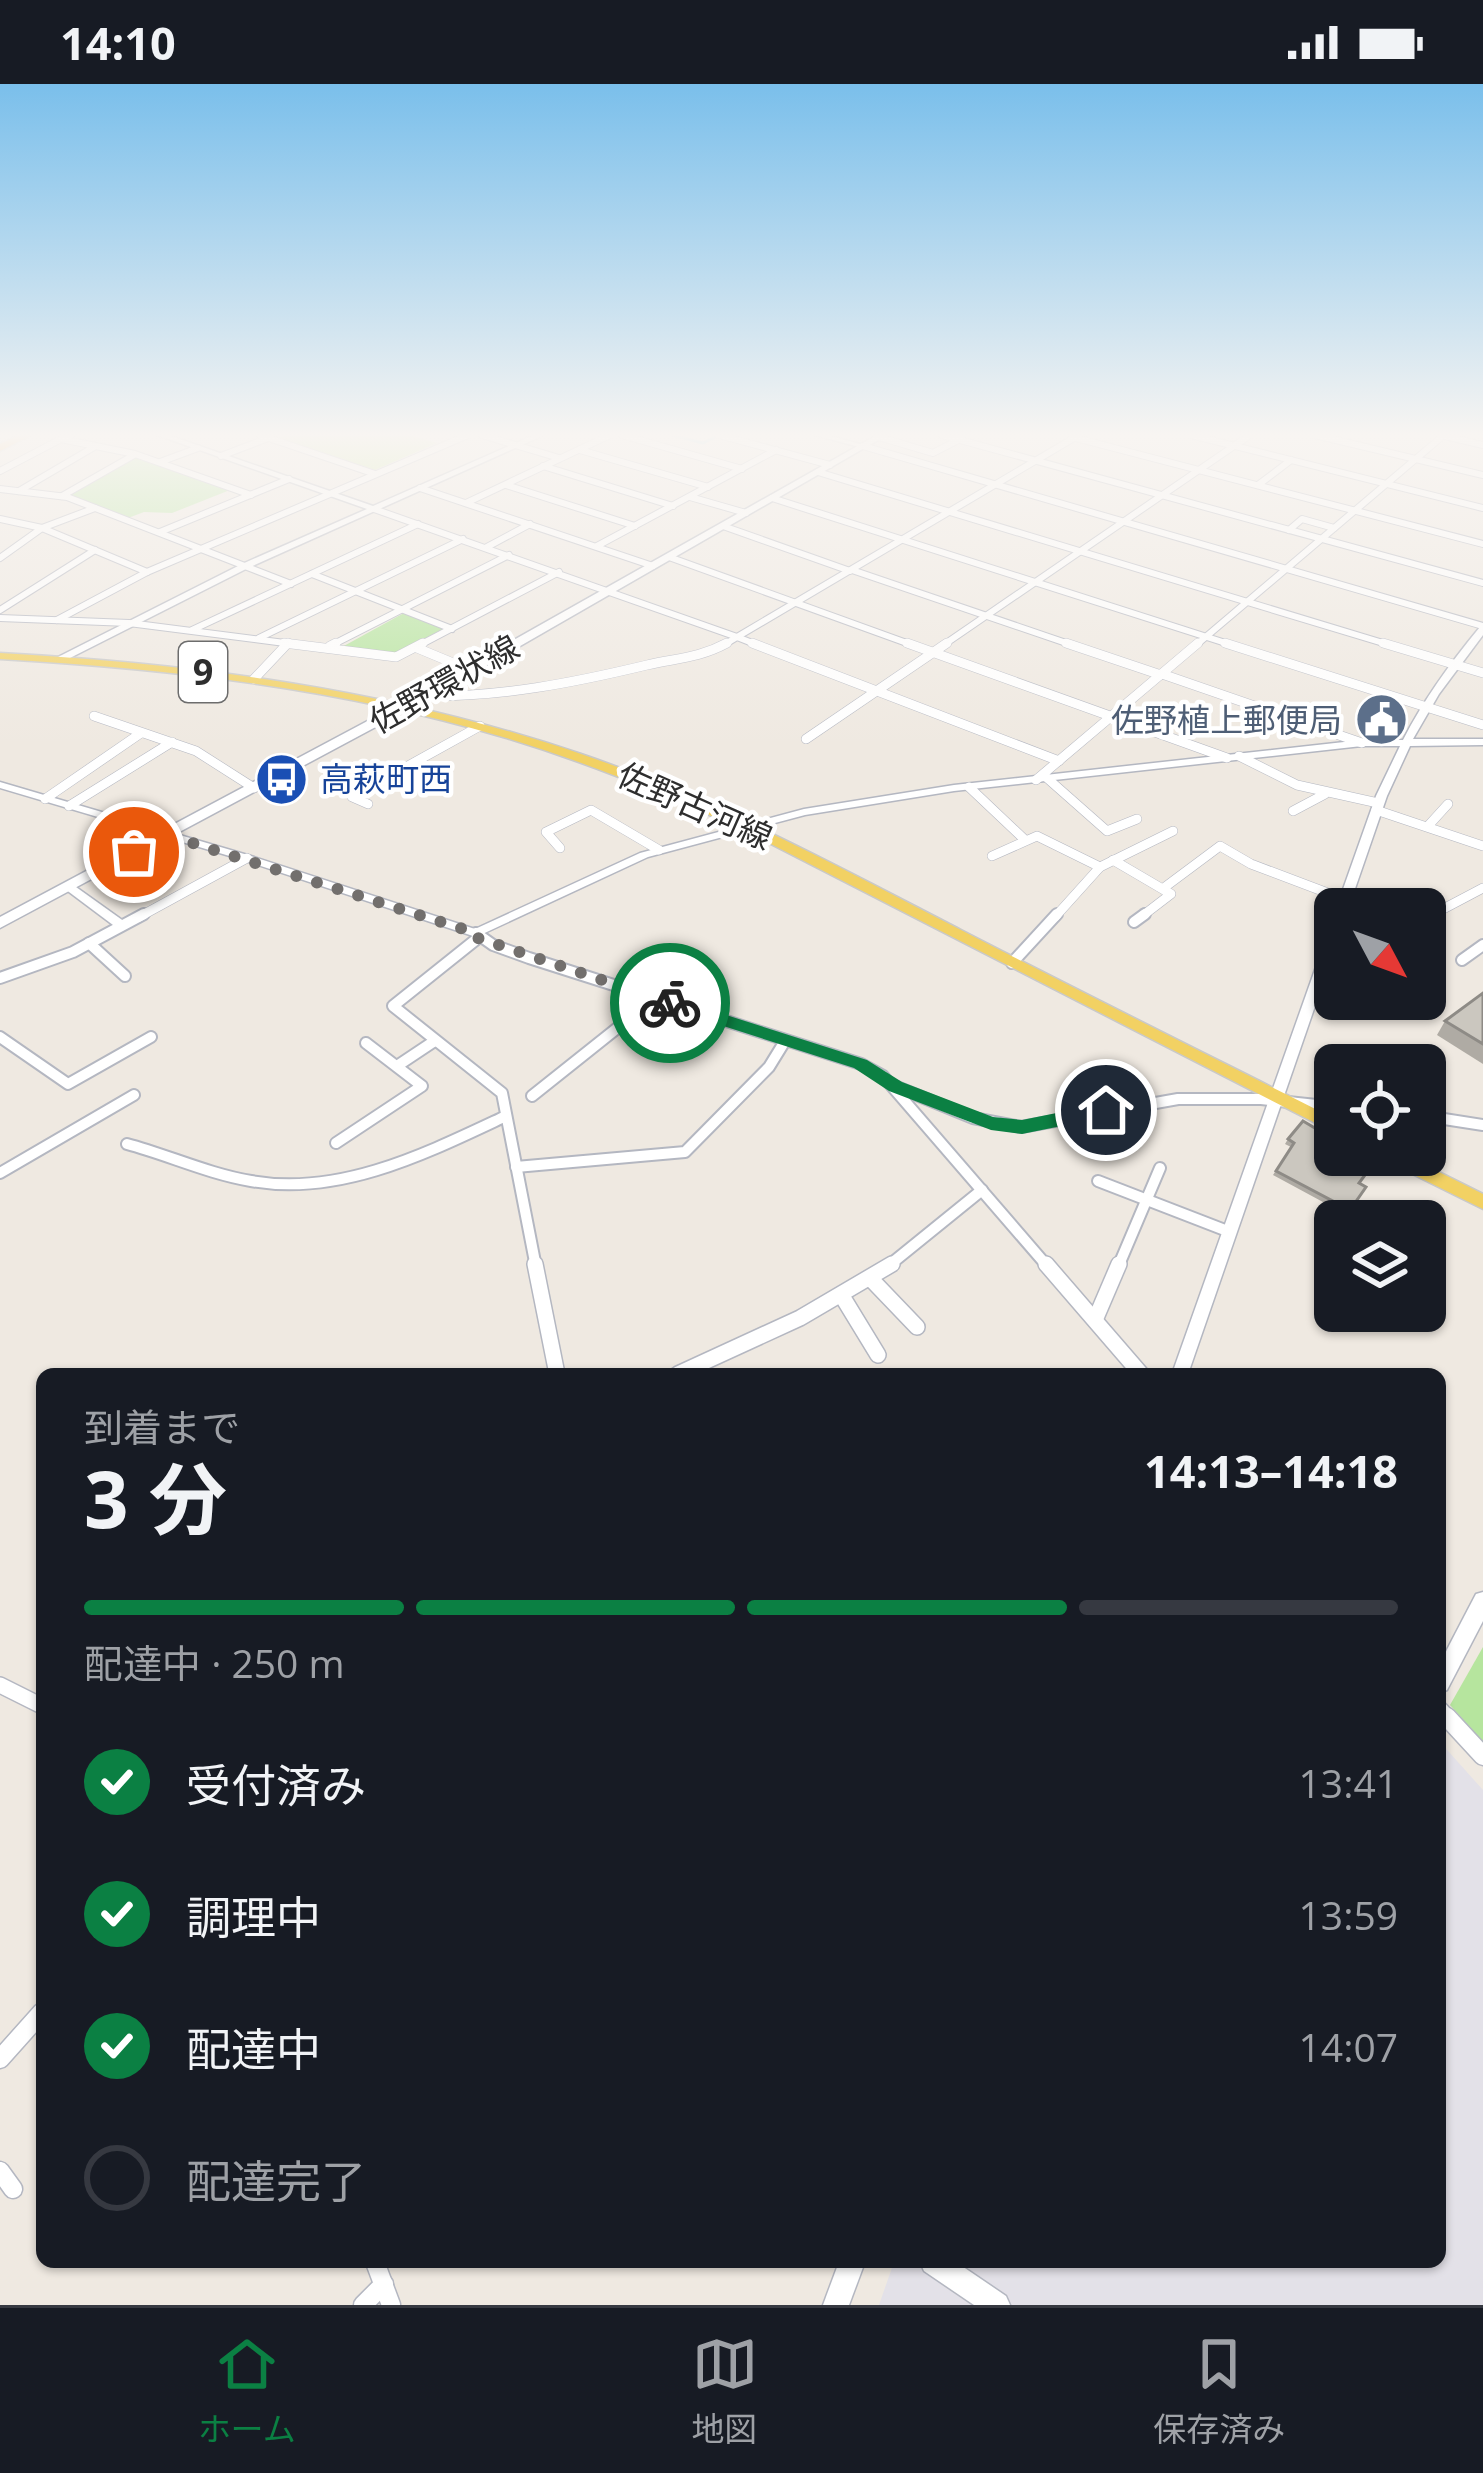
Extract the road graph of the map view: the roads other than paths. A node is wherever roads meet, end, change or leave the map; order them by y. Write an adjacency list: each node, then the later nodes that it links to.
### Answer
1 (27, 539): 26 (street)
2 (68, 539): 22 (street)
3 (176, 539): 21 (street)
4 (225, 539): 21 (street)
5 (306, 539): 27 (street)
6 (387, 539): 33 (street)
7 (463, 539): 19 (street); 38 (street)
8 (503, 539): 19 (street)
9 (573, 539): 20 (street)
10 (613, 539): 20 (street)
11 (701, 539): 25 (main road, 佐野環状線)
12 (760, 539): 30 (street)
13 (898, 539): 18 (street)
14 (1039, 539): 23 (street)
15 (1098, 539): 23 (street)
16 (1181, 539): 29 (street)
17 (1322, 539): 29 (street); 36 (street)
18 (902, 540): 30 (street); 34 (street)
19 (487, 547): 24 (street)
20 (597, 547): 28 (street)
21 (200, 549): 27 (street); 31 (street)
22 (95, 550): 31 (street); 42 (street)
23 (1080, 551): 34 (street); 40 (street)
24 (509, 555): 32 (street); 41 (street)
25 (669, 557): 28 (main road, 佐野環状線); 39 (street)
26 (0, 558)
27 (245, 566): 35 (street); 45 (street)
28 (653, 566): 37 (main road, 佐野環状線)
29 (1286, 569): 40 (street); 46 (street)
30 (851, 570): 39 (street); 43 (street)
31 (147, 572): 44 (street)
32 (559, 572): 37 (street); 47 (street)
33 (312, 574): 35 (street); 38 (street)
34 (1036, 582): 43 (street); 49 (street)
35 (291, 584): 48 (street)
36 (1483, 584)
37 (612, 590): 50 (street); 59 (main road, 佐野環状線)
38 (356, 592): 41 (street); 51 (street)
39 (796, 602): 50 (street); 55 (street)
40 (1247, 602): 49 (street); 58 (street)
41 (402, 610): 47 (street); 53 (street)
42 (0, 614): 44 (street)
43 (987, 616): 55 (street); 61 (street)
44 (56, 621): 45 (street)
45 (128, 623): 48 (street); 57 (street)
46 (1483, 627): 58 (street)
47 (452, 629): 54 (street)
48 (190, 631): 51 (street)
49 (1205, 636): 61 (street); 65 (street)
50 (737, 638): 63 (street); 64 (street)
51 (258, 639): 52 (street)
52 (288, 643): 53 (street); 62 (street)
53 (329, 647): 54 (street)
54 (417, 649): 59 (street)
55 (935, 652): 63 (street); 68 (street)
56 (0, 656): 57 (main road, 佐野古河線 / 9)
57 (62, 659): 62 (main road, 佐野古河線 / 9)
58 (1453, 664): 60 (street); 65 (street)
59 (470, 670): 64 (main road, 佐野環状線)
60 (1483, 673)
61 (1161, 674): 68 (street); 75 (street)
62 (254, 679): 66 (main road, 佐野古河線 / 9)
63 (877, 691): 72 (street); 78 (street)
64 (424, 696): 66 (main road, 佐野環状線)
65 (1424, 706): 69 (street); 73 (street)
66 (404, 707): 70 (main road, 佐野古河線 / 9); 82 (main road, 佐野環状線)
67 (94, 716): 71 (street)
68 (1113, 716): 77 (street); 78 (street)
69 (1483, 724)
70 (480, 726): 85 (street); 91 (main road, 佐野古河線 / 9)
71 (141, 733): 74 (street); 84 (street)
72 (806, 739)
73 (1403, 740): 75 (street); 76 (street); 88 (street)
74 (172, 742): 82 (street); 87 (street)
75 (1362, 742): 77 (street)
76 (1483, 742)
77 (1233, 757): 79 (street); 83 (street)
78 (1059, 761): 79 (street)
79 (1041, 779): 81 (street); 90 (street)
80 (0, 785): 84 (street)
81 (969, 787): 91 (street); 95 (street)
82 (254, 788): 94 (main road, 佐野環状線)
83 (1325, 794): 88 (street); 89 (street)
84 (45, 799): 87 (street)
85 (368, 804)
86 (1448, 804): 92 (street)
87 (69, 806): 94 (street)
88 (1377, 806): 92 (street); 105 (street)
89 (1293, 811)
90 (1137, 819)
91 (744, 825): 98 (street); 116 (main road, 佐野古河線 / 9)
92 (1428, 826): 96 (street)
93 (1173, 831): 101 (street)
94 (167, 835): 100 (street); 103 (main road, 佐野環状線)
95 (1024, 839): 99 (street); 102 (street)
96 (1483, 846)
97 (560, 848): 98 (street)
98 (659, 850): 112 (street)
99 (992, 856)
100 (247, 858): 111 (street); 112 (street)
101 (1113, 860): 102 (street); 104 (street)
102 (1100, 867): 116 (street)
103 (69, 886): 110 (main road, 佐野環状線); 111 (street)
104 (1165, 887): 107 (street); 109 (street)
105 (1349, 888)
106 (1483, 888): 108 (street)
107 (1314, 890)
108 (1446, 907)
109 (1134, 922)
110 (0, 923)
111 (121, 925): 113 (street)
112 (477, 936): 119 (street); 124 (street)
113 (88, 943): 117 (street); 118 (street)
114 (1483, 945): 115 (street)
115 (1462, 960)
116 (1012, 963): 130 (main road, 佐野古河線 / 9)
117 (125, 976)
118 (0, 978)
119 (655, 998): 123 (street); 129 (street)
120 (1314, 1004): 130 (street)
121 (0, 1037): 122 (street)
122 (151, 1037)
123 (785, 1041): 127 (street); 138 (street)
124 (434, 1042): 126 (street); 133 (street)
125 (366, 1043): 126 (street)
126 (397, 1066): 136 (street)
127 (896, 1087): 130 (street); 143 (street)
128 (134, 1095): 140 (street)
129 (532, 1096)
130 (1278, 1097): 131 (street); 132 (main road, 佐野古河線 / 9); 146 (street)
131 (1314, 1103)
132 (1314, 1115)
133 (506, 1116): 137 (street); 138 (street)
134 (1446, 1119): 135 (street)
135 (1483, 1124)
136 (336, 1143)
137 (128, 1144)
138 (516, 1167): 152 (street)
139 (1160, 1168): 144 (street)
140 (0, 1173)
141 (1432, 1176): 145 (main road)
142 (1098, 1181): 144 (street)
143 (982, 1190): 147 (street); 149 (street)
144 (1146, 1200): 146 (street); 149 (street)
145 (1483, 1202)
146 (1230, 1232): 155 (street)
147 (870, 1278): 148 (street); 150 (street)
148 (842, 1295): 151 (street); 153 (street)
149 (1095, 1320): 154 (street)
150 (917, 1327)
151 (878, 1355)
152 (555, 1368)
153 (693, 1368)
154 (1137, 1368)
155 (1182, 1368)
156 (1483, 1600): 157 (street)
157 (1446, 1671)
158 (0, 1684): 159 (street)
159 (36, 1703)
160 (1446, 1716): 161 (street)
161 (1483, 1756)
162 (36, 2019): 163 (street)
163 (0, 2060)
164 (0, 2170): 165 (street)
165 (13, 2189)
166 (850, 2268): 170 (street)
167 (942, 2268): 171 (street)
168 (388, 2294): 169 (street)
169 (363, 2305)
170 (836, 2305)
171 (998, 2305)

